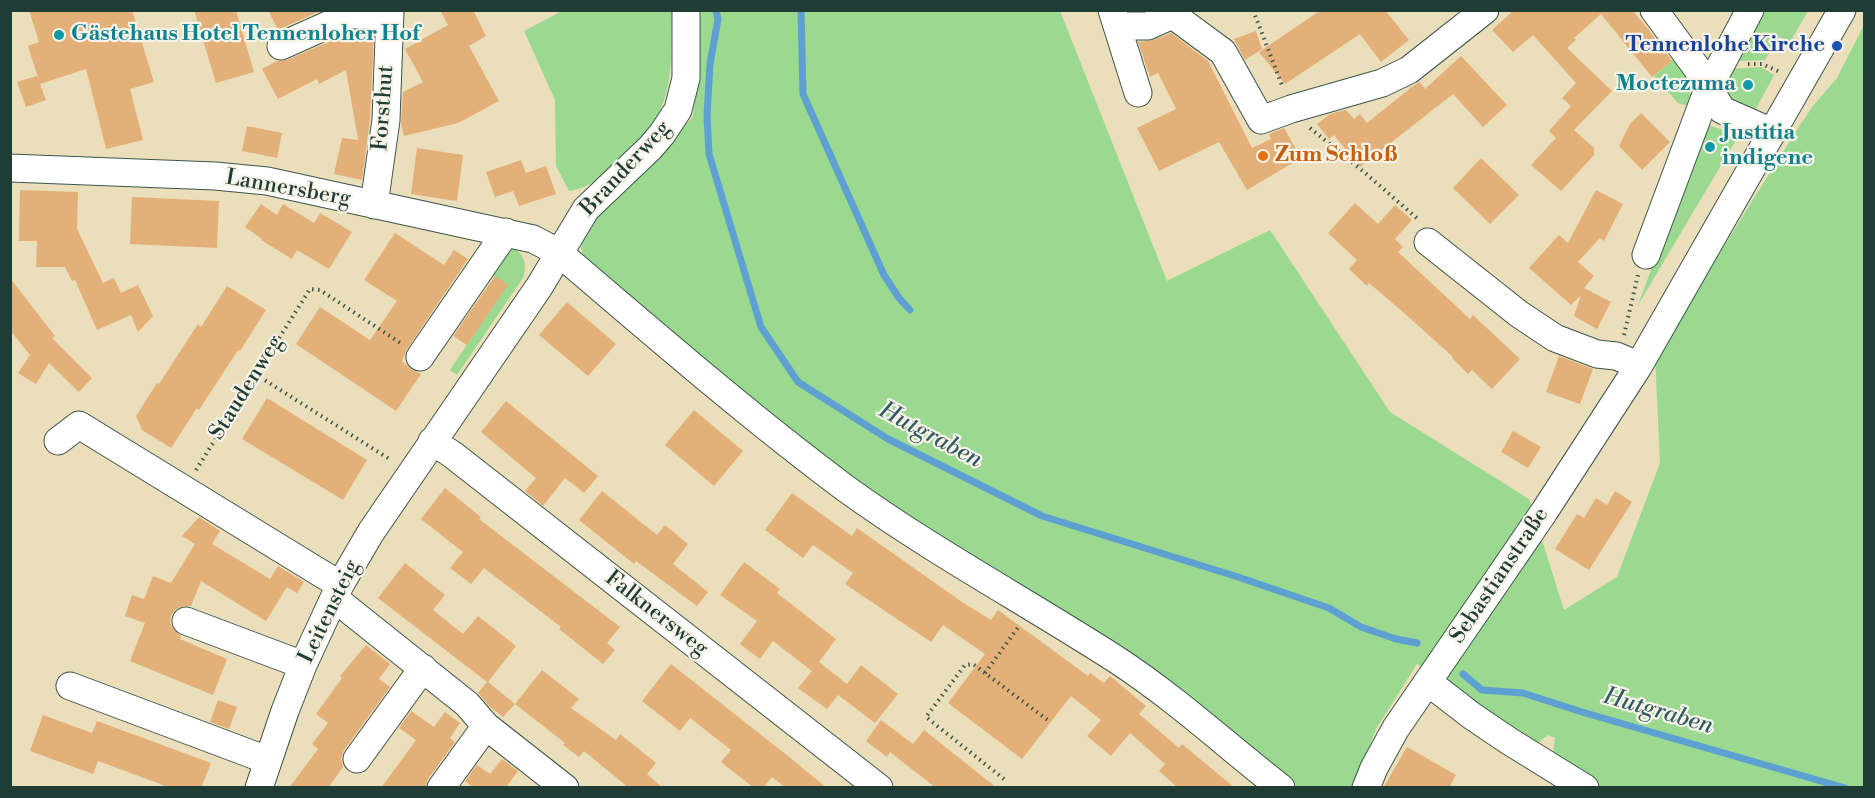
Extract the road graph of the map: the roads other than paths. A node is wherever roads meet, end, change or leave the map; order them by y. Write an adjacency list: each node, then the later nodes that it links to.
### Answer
1 (686, 10): 17 (street, Branderweg)
2 (1485, 10): 7 (street)
3 (1654, 10): 10 (street)
4 (1750, 10): 10 (street)
5 (1842, 10): 12 (street, Sebastianstraße)
6 (390, 12): 9 (street); 14 (street, Forsthut)
7 (1169, 13): 8 (street)
8 (1114, 18): 11 (street)
9 (281, 46)
10 (1708, 89): 12 (street); 18 (street)
11 (1138, 93)
12 (1772, 132): 20 (street, Sebastianstraße)
13 (10, 168): 14 (street, Lannersberg)
14 (374, 205): 15 (street, Lannersberg)
15 (506, 232): 17 (street, Lannersberg); 19 (street)
16 (1428, 242): 20 (street)
17 (558, 252): 22 (street, Leitensteig); 33 (street)
18 (1646, 255)
19 (420, 357)
20 (1627, 362): 27 (street, Sebastianstraße)
21 (58, 441): 23 (street)
22 (432, 441): 23 (street, Leitensteig); 35 (street, Falknersweg)
23 (337, 591): 25 (street, Leitensteig); 26 (street)
24 (186, 621): 25 (street)
25 (303, 665): 31 (street, Leitensteig)
26 (423, 668): 29 (street); 30 (street)
27 (1428, 682): 36 (street, Sebastianstraße); 37 (street)
28 (70, 686): 31 (street, Leitensteig)
29 (486, 726): 32 (street); 34 (street)
30 (357, 759)
31 (264, 780)
32 (549, 783)
33 (1270, 784)
34 (441, 788)
35 (879, 788)
36 (1366, 788)
37 (1585, 788)

